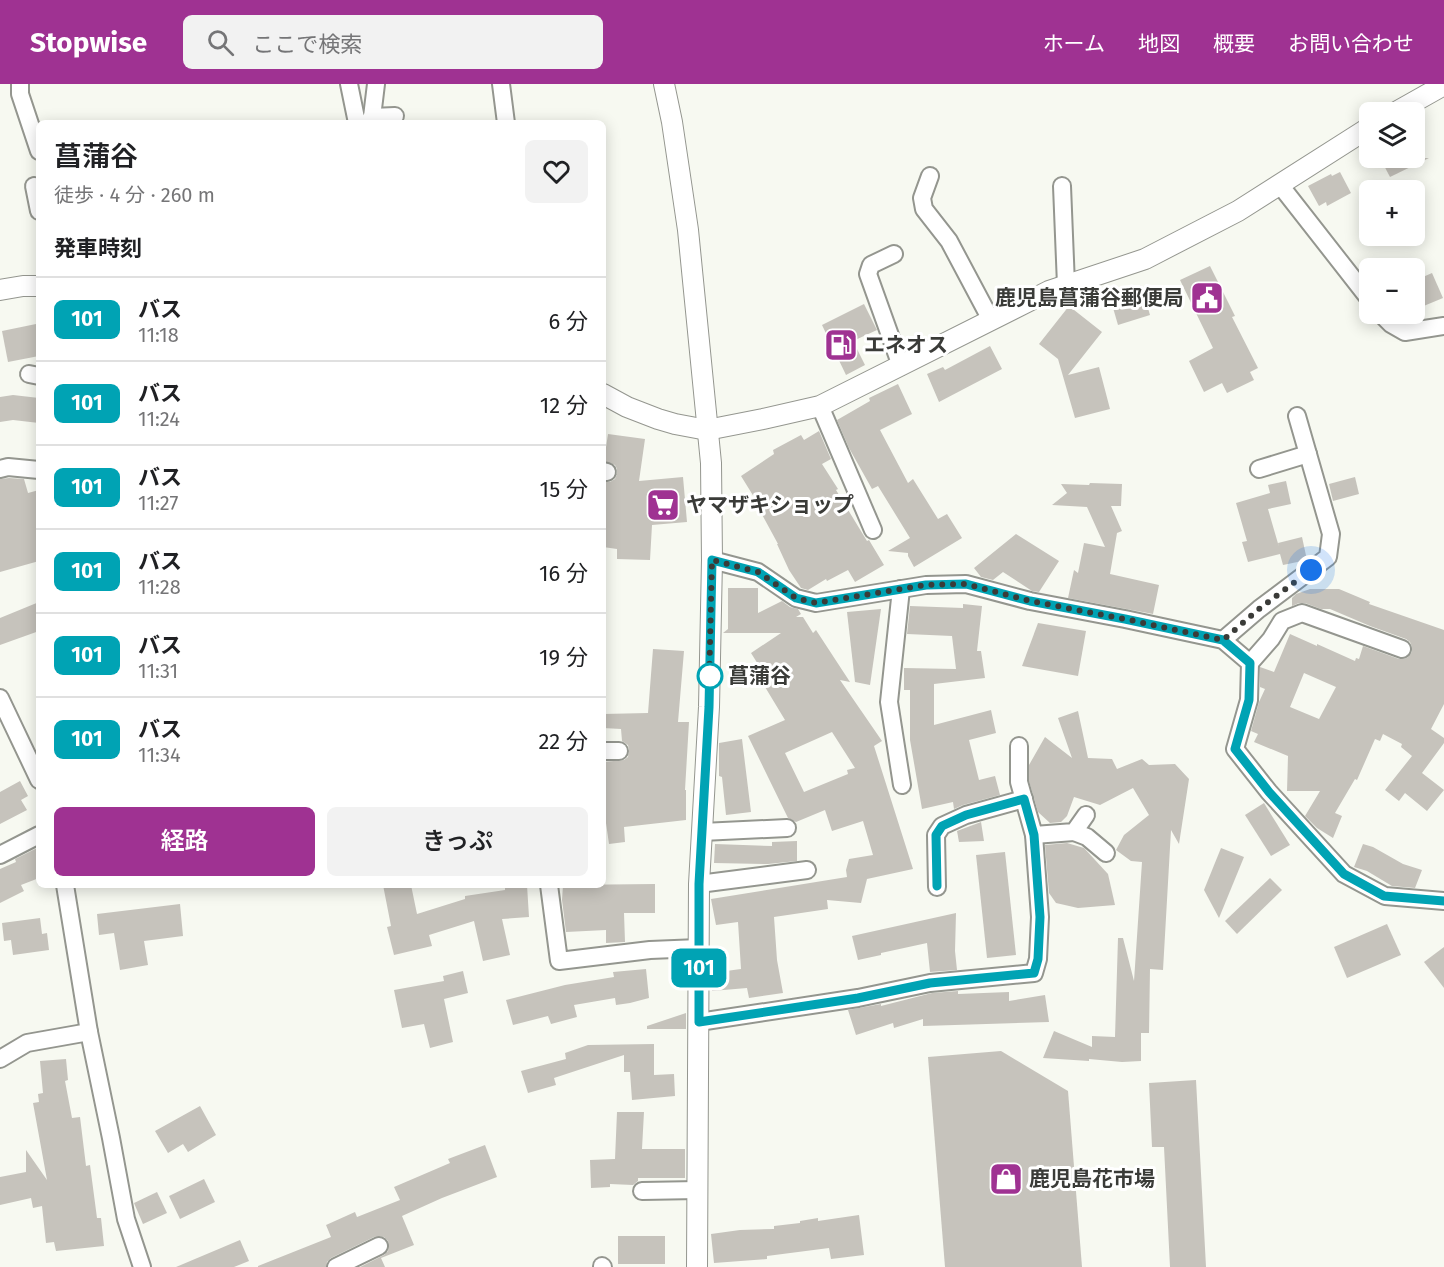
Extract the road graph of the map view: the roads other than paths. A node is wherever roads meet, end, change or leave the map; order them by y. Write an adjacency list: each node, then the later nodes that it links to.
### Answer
1 (20, 84): 14 (street)
2 (349, 84): 9 (street)
3 (376, 84): 10 (street)
4 (501, 84): 12 (street)
5 (664, 84): 32 (street)
6 (1444, 85): 7 (street)
7 (1414, 102)
8 (395, 116): 11 (street)
9 (365, 120)
10 (365, 120)
11 (371, 120)
12 (506, 120)
13 (1359, 135): 16 (street)
14 (36, 142)
15 (930, 176): 25 (street)
16 (1280, 185): 21 (street); 23 (street)
17 (34, 186): 19 (street)
18 (1062, 186): 21 (street)
19 (36, 196)
20 (894, 254): 28 (street)
21 (1066, 285): 25 (street)
22 (36, 286): 24 (street)
23 (1359, 286)
24 (0, 290)
25 (992, 320): 28 (street)
26 (1391, 324): 27 (street)
27 (1444, 326)
28 (901, 366): 30 (street)
29 (606, 396): 32 (street)
30 (820, 406): 32 (street); 37 (street)
31 (1297, 416): 33 (street)
32 (707, 430): 38 (street)
33 (1308, 454): 35 (street); 40 (street)
34 (0, 468): 36 (street)
35 (1259, 469)
36 (36, 470)
37 (873, 530)
38 (712, 560): 39 (street); 50 (street)
39 (901, 589): 40 (street); 46 (street)
40 (1223, 640): 42 (street)
41 (1402, 649): 42 (street)
42 (1250, 663): 61 (street)
43 (0, 698): 45 (street)
44 (1019, 747): 47 (street)
45 (36, 774)
46 (902, 785)
47 (1024, 799): 52 (street); 58 (street)
48 (1086, 815): 51 (street)
49 (787, 828): 50 (street)
50 (702, 832): 57 (street)
51 (1074, 832): 52 (street); 54 (street)
52 (1034, 835): 63 (street)
53 (36, 837): 55 (street)
54 (1106, 853)
55 (0, 855)
56 (807, 870): 57 (street)
57 (699, 884): 62 (street)
58 (937, 886)
59 (65, 888): 64 (street)
60 (549, 888): 62 (street)
61 (1444, 901)
62 (699, 948): 63 (street)
63 (699, 1022): 66 (street)
64 (89, 1032): 65 (street); 69 (street)
65 (0, 1059)
66 (698, 1190): 67 (street); 71 (street)
67 (642, 1191)
68 (379, 1246): 70 (street)
69 (142, 1267)
70 (336, 1267)
71 (697, 1267)

